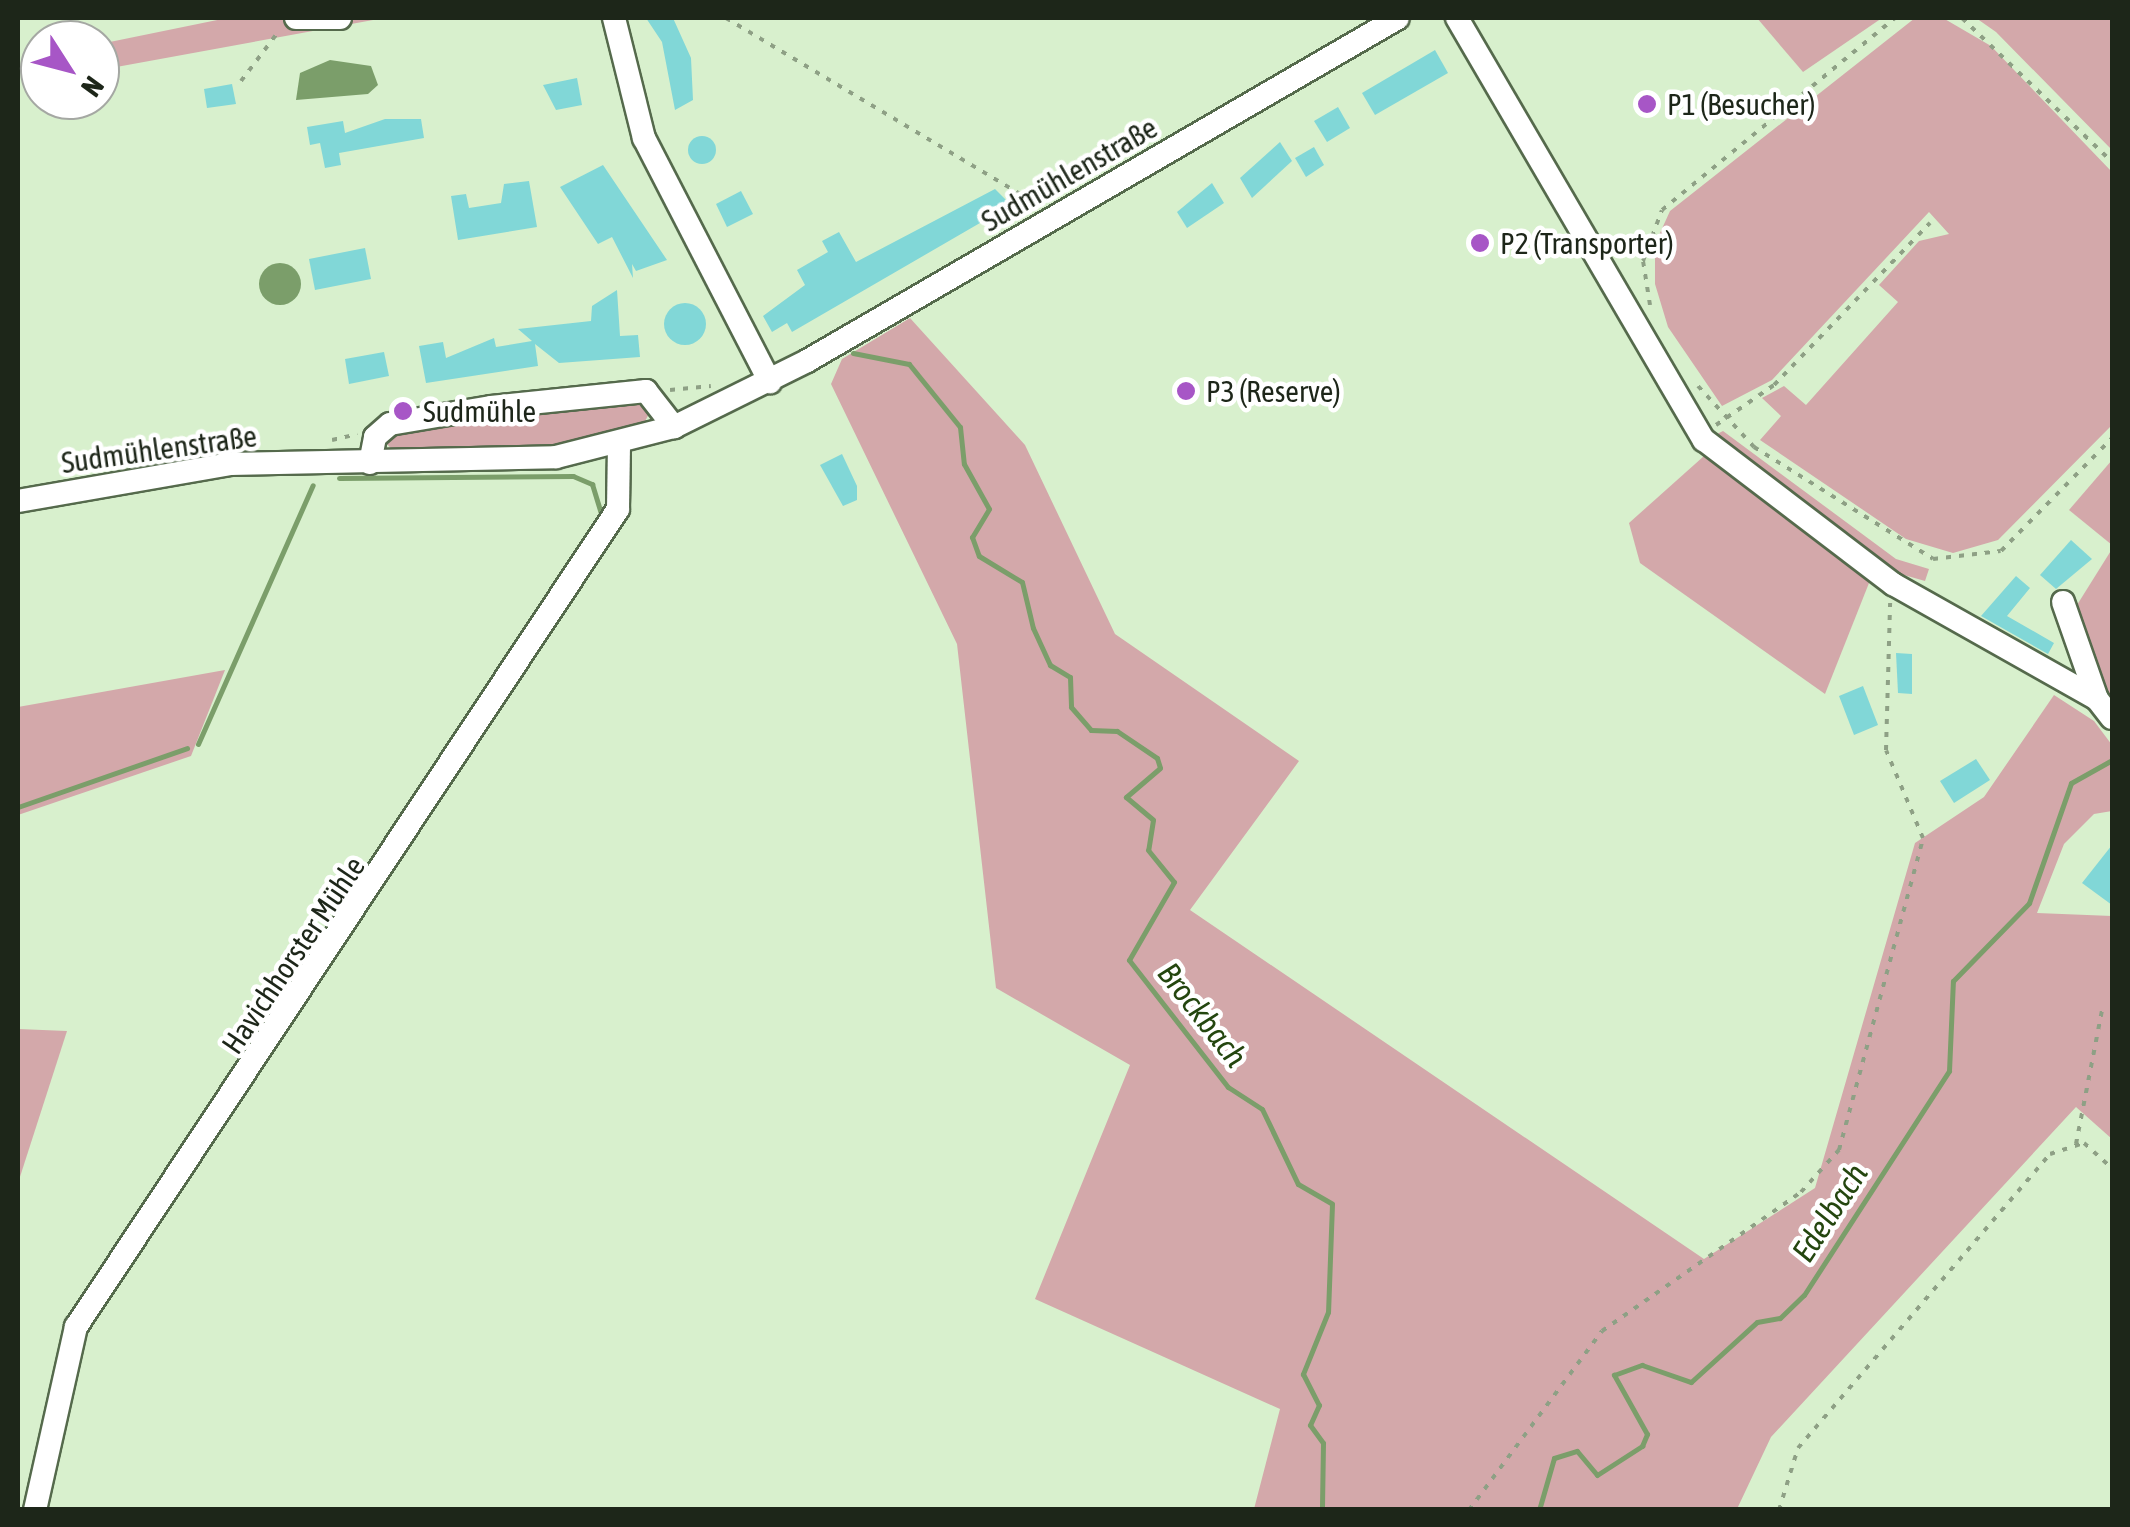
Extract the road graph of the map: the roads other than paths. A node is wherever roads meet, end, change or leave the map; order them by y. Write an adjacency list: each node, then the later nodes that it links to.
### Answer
1 (340, 18): 5 (street)
2 (614, 18): 6 (street)
3 (1398, 18): 6 (street, Sudmühlenstraße)
4 (1458, 18): 12 (street)
5 (297, 21)
6 (770, 382): 7 (street, Sudmühlenstraße)
7 (674, 426): 8 (street, Sudmühlenstraße); 9 (street)
8 (619, 444): 9 (street, Sudmühlenstraße); 14 (street, Havichhorster Mühle)
9 (370, 463): 10 (street, Sudmühlenstraße)
10 (18, 502)
11 (2063, 602): 12 (street)
12 (2096, 699): 13 (street)
13 (2112, 718)
14 (35, 1510)

